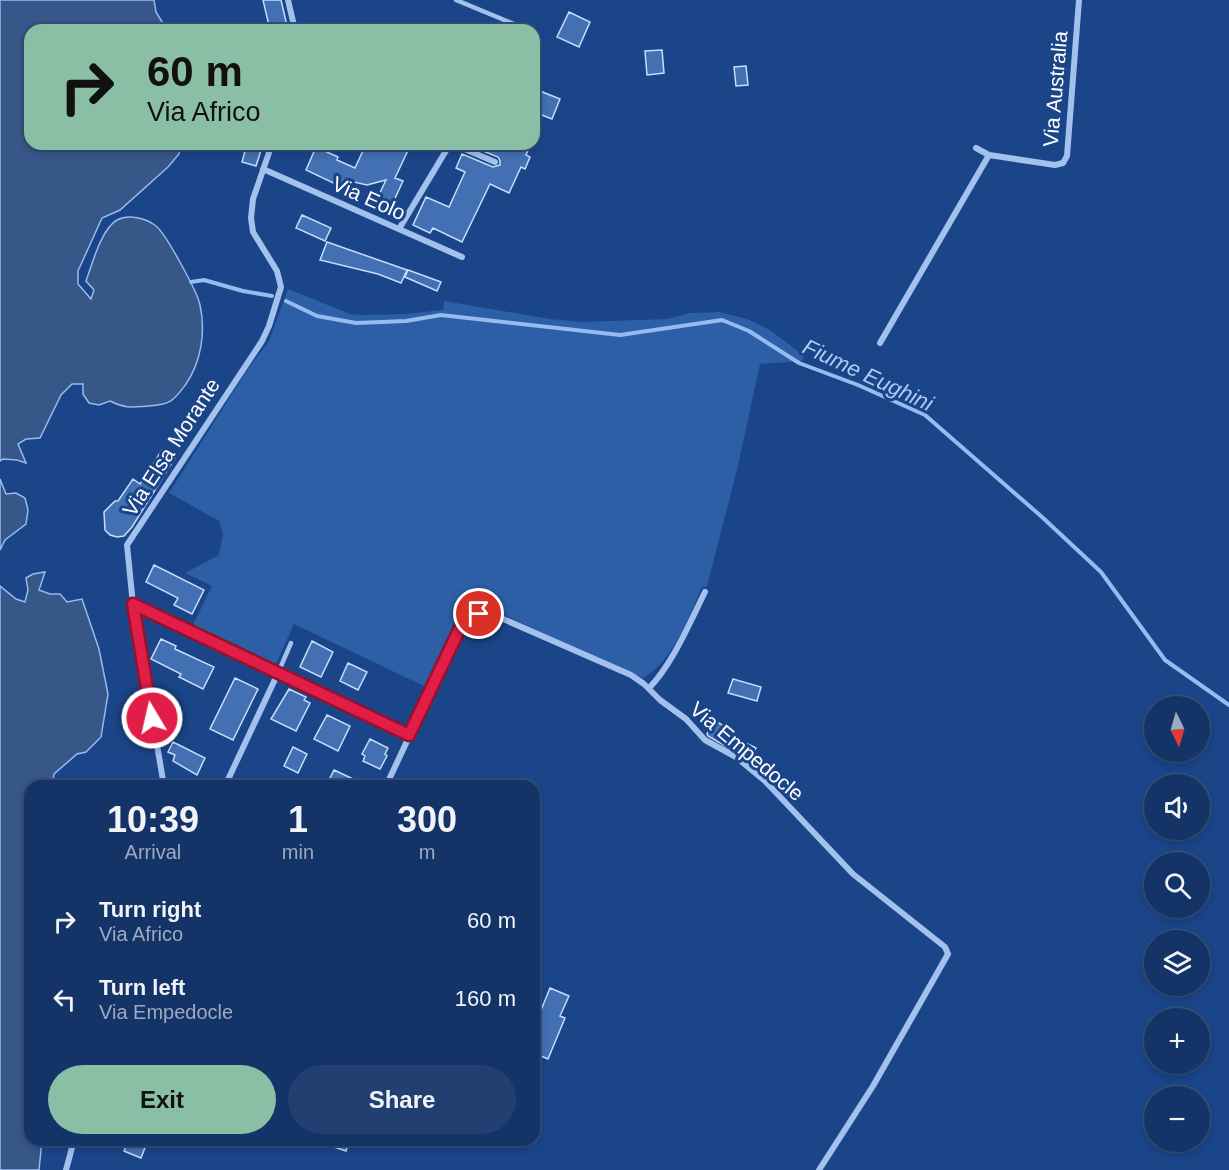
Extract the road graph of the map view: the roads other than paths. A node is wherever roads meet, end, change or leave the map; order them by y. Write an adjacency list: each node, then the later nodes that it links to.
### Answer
1 (288, 0): 4 (street)
2 (456, 0): 5 (lane)
3 (1079, 0): 10 (street, Via Australia)
4 (294, 24)
5 (514, 24)
6 (976, 148): 10 (street, Via Australia)
7 (270, 150): 12 (street, Via Elsa Morante)
8 (448, 150): 13 (street)
9 (466, 150): 11 (street)
10 (989, 155): 15 (street)
11 (495, 162)
12 (263, 169): 13 (street, Via Eolo); 17 (street, Via Elsa Morante)
13 (399, 230): 14 (street, Via Eolo)
14 (462, 257)
15 (880, 343)
16 (705, 592): 20 (street)
17 (133, 604): 19 (street); 22 (street, Via Elsa Morante)
18 (291, 643): 19 (lane)
19 (278, 673): 21 (street); 23 (street)
20 (649, 688): 21 (street, Via Empedocle); 27 (street, Via Empedocle)
21 (409, 735): 24 (street, Via Empedocle)
22 (163, 780)
23 (228, 780)
24 (389, 780)
25 (72, 1146): 26 (street)
26 (66, 1170)
27 (819, 1170)

